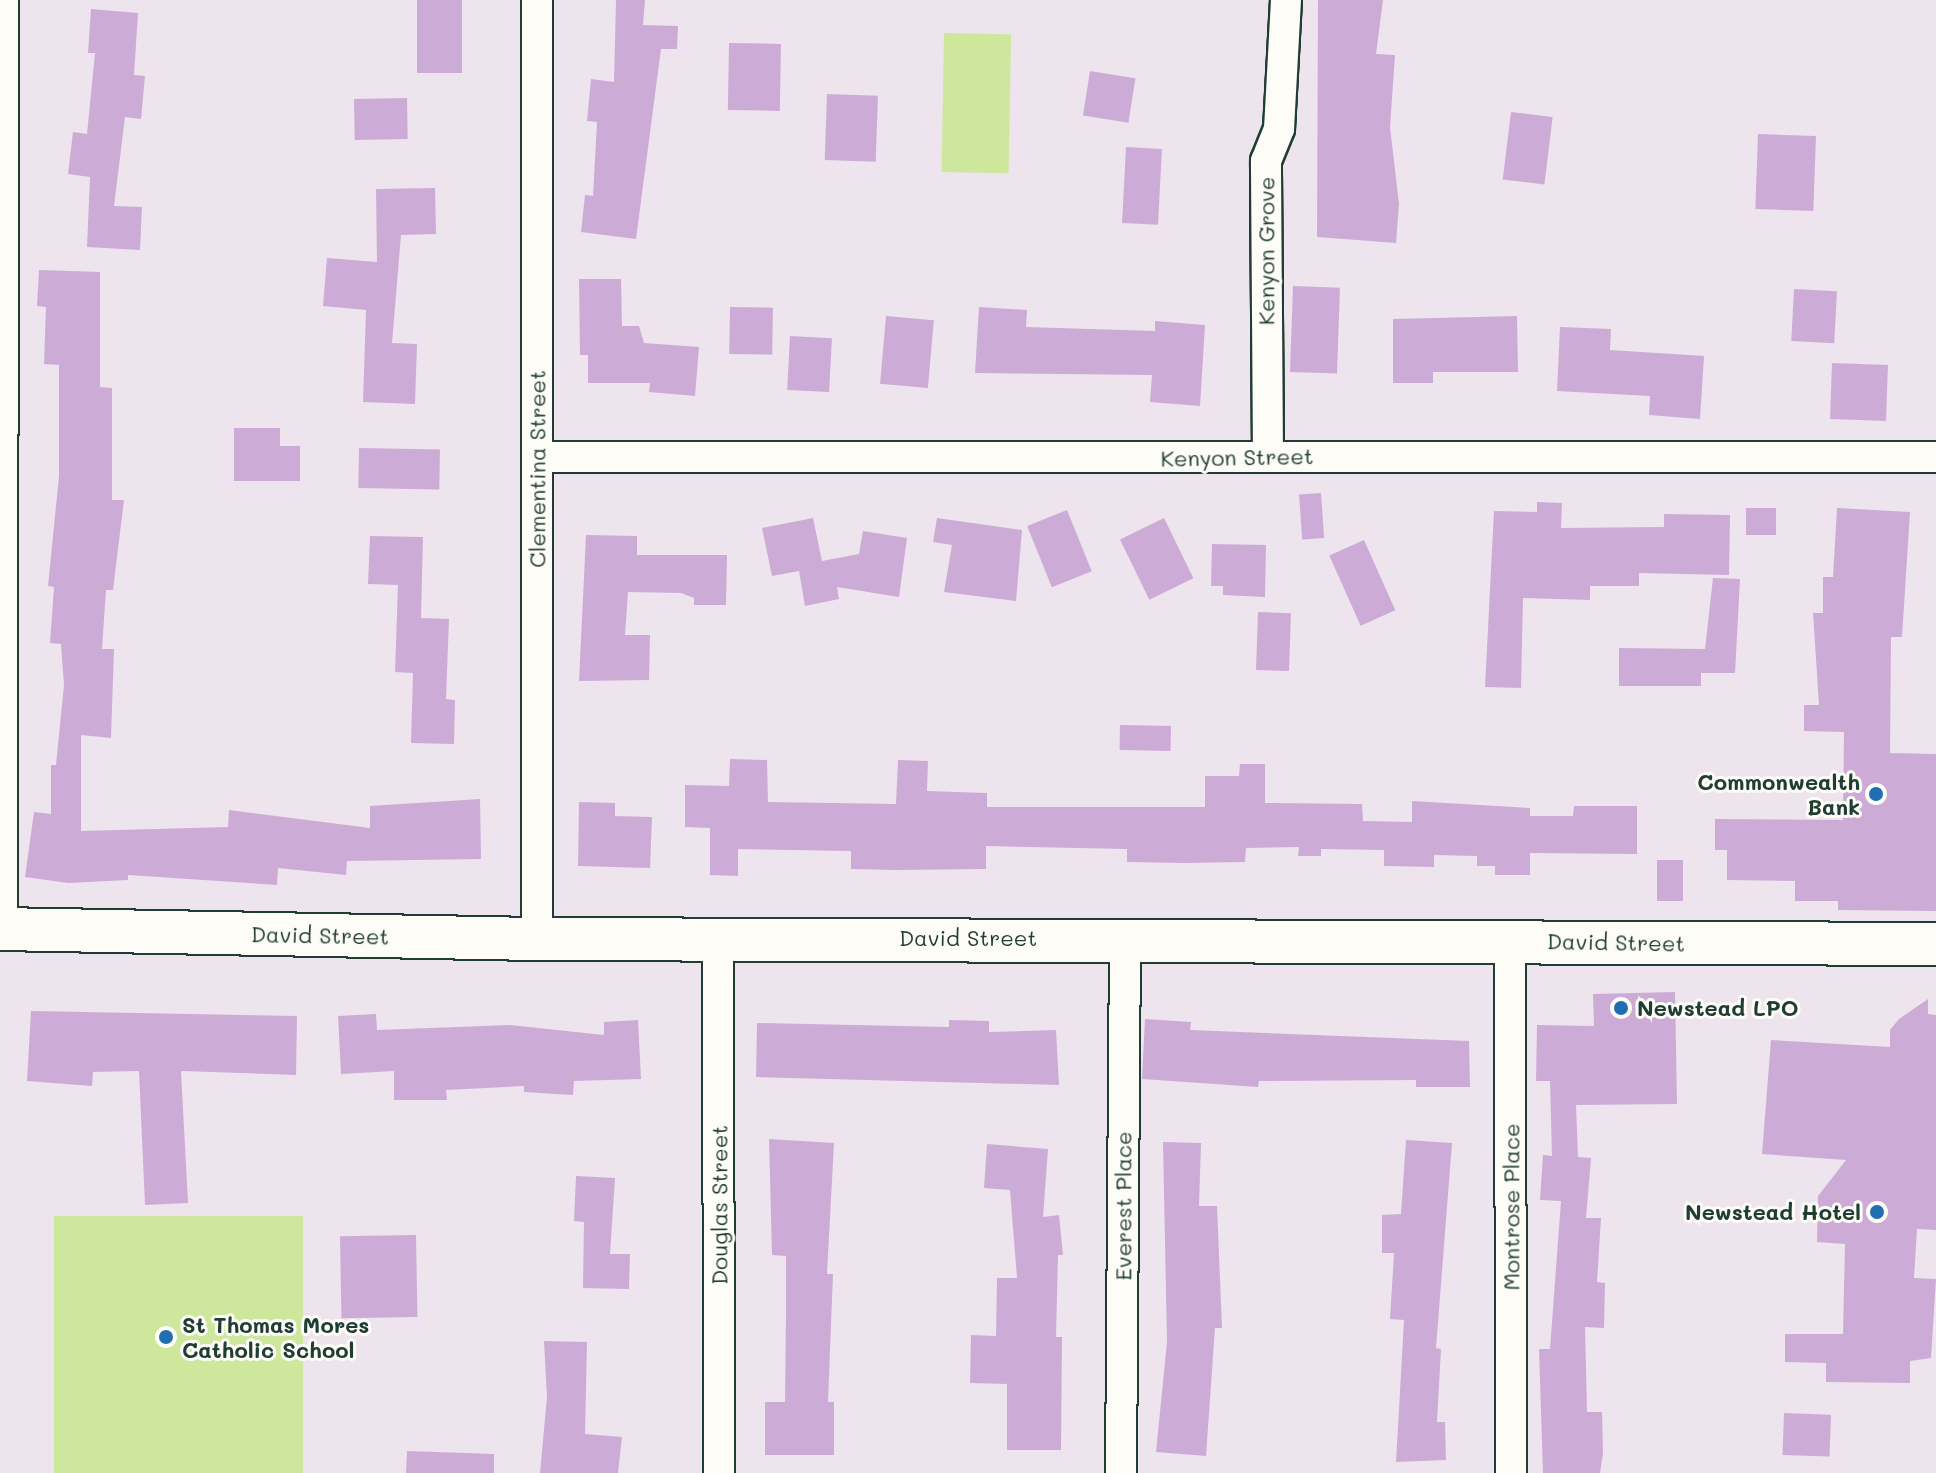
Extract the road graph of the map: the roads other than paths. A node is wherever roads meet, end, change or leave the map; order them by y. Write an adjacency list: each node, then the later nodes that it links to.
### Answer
1 (3, 0): 7 (street)
2 (537, 0): 4 (street, Clementina Street)
3 (1286, 0): 5 (street, Kenyon Grove)
4 (537, 457): 5 (street, Kenyon Street); 9 (street, Clementina Street)
5 (1268, 457): 6 (street, Kenyon Street)
6 (1936, 457)
7 (1, 929): 9 (street, David Street)
8 (718, 937): 9 (street, David Street); 10 (street, David Street); 13 (street, Douglas Street)
9 (537, 939)
10 (1125, 939): 11 (street, David Street); 14 (street, Everest Place)
11 (1510, 940): 12 (street, David Street); 15 (street, Montrose Place)
12 (1936, 944)
13 (719, 1473)
14 (1121, 1473)
15 (1511, 1473)

